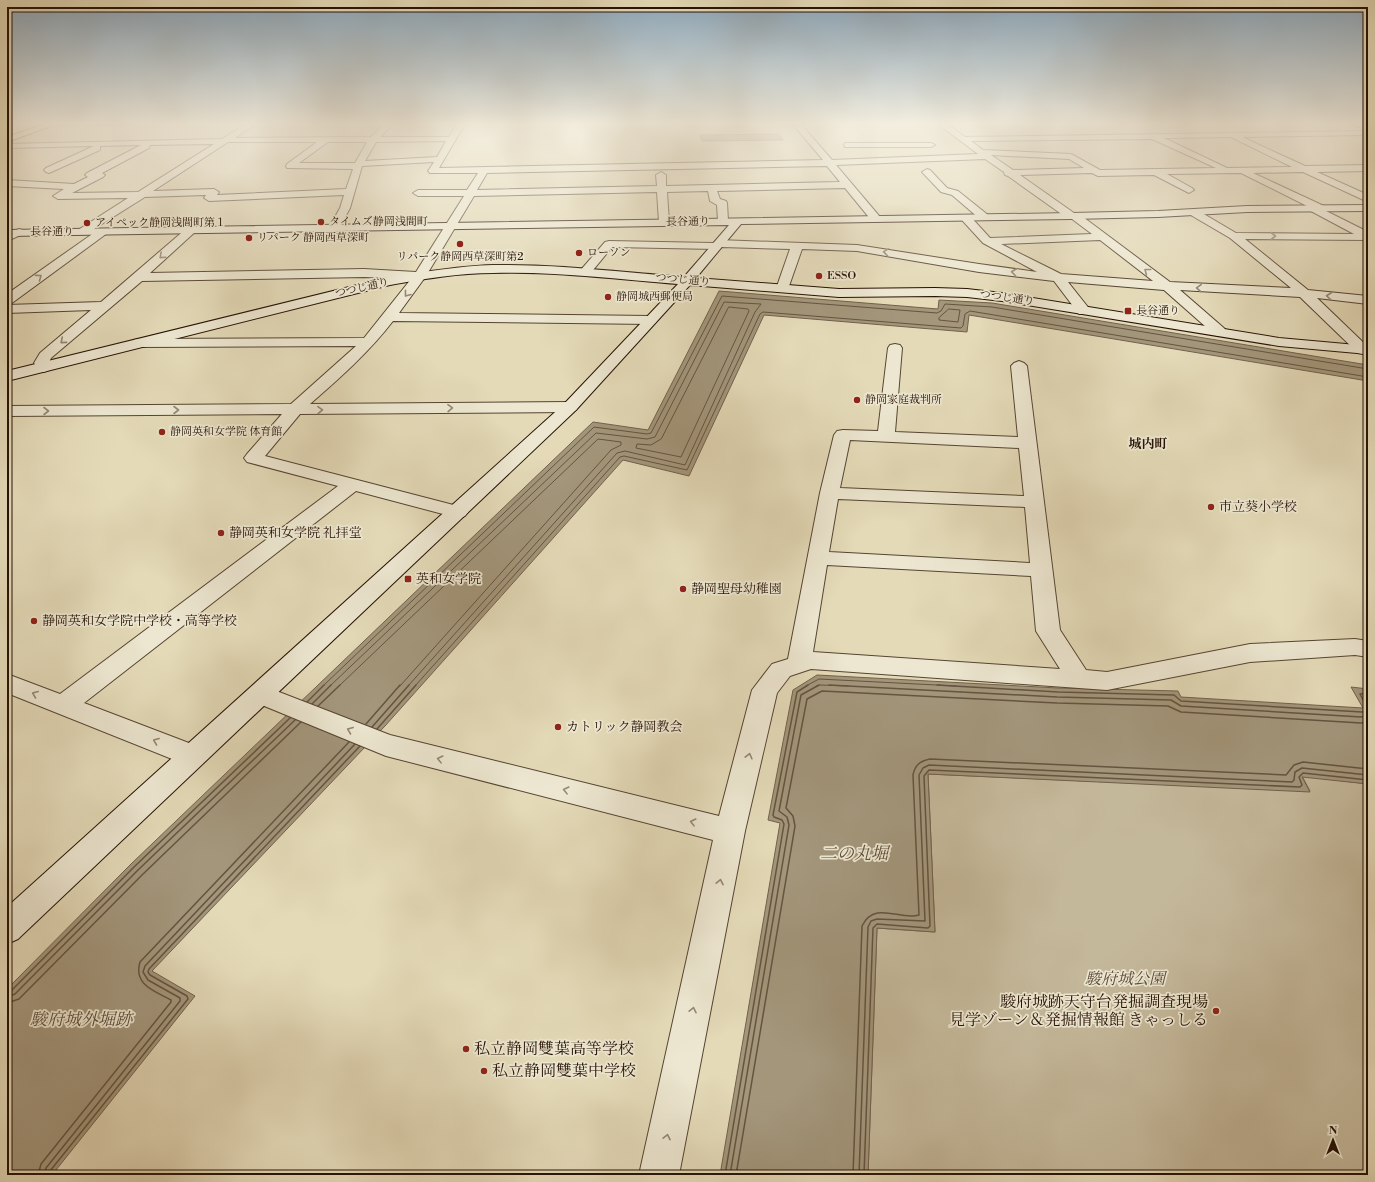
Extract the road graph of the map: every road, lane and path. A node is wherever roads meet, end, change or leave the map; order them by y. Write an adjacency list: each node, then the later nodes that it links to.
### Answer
1 (96, 177): 14 (street)
2 (167, 177): 21 (street)
3 (355, 177): 18 (street)
4 (480, 177): 20 (street)
5 (661, 177): 16 (street)
6 (841, 177): 13 (street)
7 (932, 177): 30 (street)
8 (1014, 177): 28 (street)
9 (1165, 177): 17 (street)
10 (1255, 177): 25 (street)
11 (1321, 177): 24 (street)
12 (7, 182): 14 (street)
13 (847, 185): 15 (street); 31 (street)
14 (76, 187): 23 (street)
15 (712, 188): 16 (street); 32 (street)
16 (662, 190): 20 (street); 33 (street)
17 (1188, 190)
18 (350, 192): 21 (street); 35 (street)
19 (418, 193): 20 (street)
20 (471, 193): 34 (street)
21 (142, 194): 23 (street); 38 (street)
22 (47, 196): 23 (street)
23 (58, 196)
24 (1368, 199)
25 (1316, 208): 26 (street, 長谷通り); 27 (street, 長谷通り); 43 (street)
26 (1368, 208)
27 (1193, 212): 28 (street, 長谷通り); 41 (street)
28 (1073, 216): 30 (street, 長谷通り); 42 (street)
29 (965, 217): 30 (street, 長谷通り); 31 (street, 長谷通り); 45 (street)
30 (984, 217)
31 (876, 219): 32 (street, 長谷通り)
32 (730, 221): 33 (street, 長谷通り); 46 (street)
33 (664, 222): 34 (street, 長谷通り)
34 (451, 227): 35 (street, 長谷通り); 49 (street)
35 (334, 228): 36 (street, 長谷通り)
36 (191, 230): 39 (street, 長谷通り); 50 (street, one-way to 50)
37 (19, 232): 38 (street, 長谷通り); 40 (street, 長谷通り); 44 (street)
38 (82, 232): 39 (street, 長谷通り)
39 (102, 232): 56 (street, one-way to 39)
40 (7, 233)
41 (1234, 236): 43 (street, one-way to 43); 55 (street)
42 (1103, 237): 45 (street); 53 (street, one-way to 42)
43 (1368, 237)
44 (7, 238)
45 (987, 241): 51 (street)
46 (717, 244): 47 (street); 48 (street); 52 (street)
47 (797, 246): 51 (street, one-way to 47); 54 (street)
48 (585, 272): 49 (street, つつじ通り); 52 (street, つつじ通り)
49 (420, 276): 50 (street); 61 (street, one-way to 61); 65 (street, つつじ通り)
50 (139, 277): 58 (street)
51 (1058, 278): 53 (street); 60 (street)
52 (687, 281): 54 (street, つつじ通り); 62 (street)
53 (1167, 286): 55 (street, one-way to 53); 63 (street)
54 (782, 289): 60 (street, つつじ通り)
55 (1304, 293): 57 (street, one-way to 55); 67 (street)
56 (7, 300)
57 (1368, 300)
58 (105, 306): 59 (street); 69 (street, one-way to 69)
59 (7, 309)
60 (1084, 311): 63 (street, つつじ通り)
61 (389, 317): 62 (street); 64 (street)
62 (650, 320): 71 (street)
63 (1220, 332): 67 (street, つつじ通り)
64 (369, 342): 65 (street); 72 (street)
65 (139, 343): 69 (street, つつじ通り)
66 (895, 348): 74 (street)
67 (1366, 350)
68 (1019, 366): 75 (street)
69 (44, 367): 70 (street, つつじ通り)
70 (9, 377)
71 (570, 407): 72 (street, one-way to 71); 79 (street)
72 (294, 410): 73 (street, one-way to 72); 76 (street)
73 (7, 411)
74 (886, 436): 75 (street); 77 (street)
75 (1028, 443): 78 (street)
76 (353, 484): 79 (street); 87 (street)
77 (829, 493): 78 (street); 80 (street)
78 (1034, 502): 81 (street)
79 (458, 512): 86 (street)
80 (818, 558): 81 (street); 83 (street)
81 (1041, 570): 84 (street)
82 (1368, 649): 84 (street)
83 (799, 663): 84 (street); 89 (street, one-way to 83)
84 (1079, 679)
85 (7, 683): 87 (street, one-way to 85)
86 (261, 694): 88 (street); 89 (street, one-way to 86)
87 (63, 705): 88 (street, one-way to 87)
88 (192, 756): 90 (street)
89 (730, 831): 91 (street, one-way to 89)
90 (7, 928)
91 (659, 1175)

